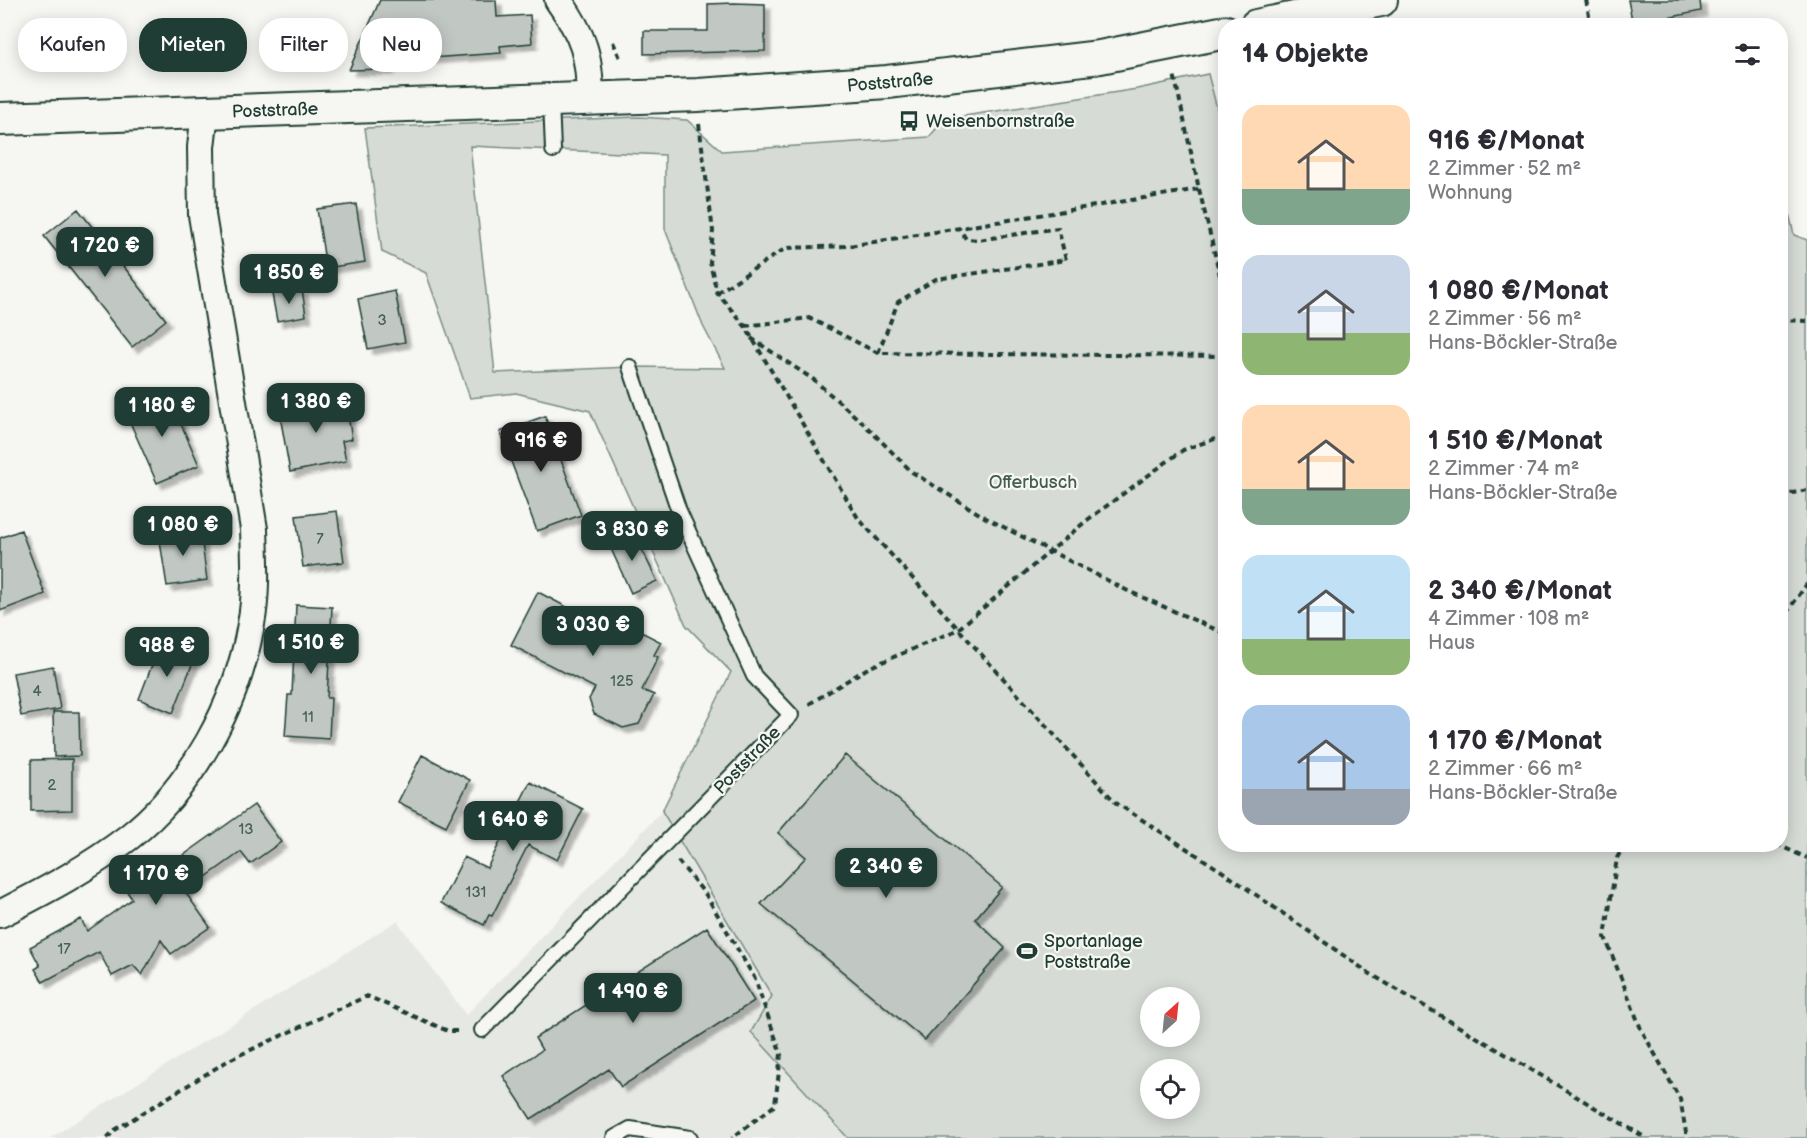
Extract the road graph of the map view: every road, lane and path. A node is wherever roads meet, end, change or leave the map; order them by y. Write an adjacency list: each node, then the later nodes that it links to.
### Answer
1 (558, 0): 8 (street)
2 (1381, 0): 4 (street)
3 (1586, 0): 5 (path)
4 (1294, 18)
5 (1589, 18)
6 (1218, 34): 7 (street, Poststraße)
7 (1167, 44): 8 (street, Poststraße); 14 (path)
8 (590, 100): 9 (street, Poststraße)
9 (551, 101): 10 (street, Poststraße); 13 (lane)
10 (205, 112): 11 (street, Poststraße); 40 (street)
11 (0, 119)
12 (699, 122): 17 (path)
13 (553, 150)
14 (1199, 189): 15 (path); 16 (path)
15 (959, 228): 17 (path); 22 (path)
16 (1218, 267)
17 (717, 293): 20 (path)
18 (1788, 320): 19 (path)
19 (1807, 321)
20 (745, 326): 21 (path); 22 (path)
21 (750, 337): 30 (path); 33 (path)
22 (878, 353): 23 (path)
23 (1218, 356)
24 (630, 367): 35 (lane, Poststraße)
25 (1218, 438): 30 (path)
26 (1788, 490): 29 (path)
27 (1807, 490): 29 (path)
28 (1788, 492): 29 (path)
29 (1793, 493)
30 (1050, 549): 33 (path); 34 (path)
31 (1807, 584): 32 (path)
32 (1788, 611)
33 (957, 630): 35 (path); 46 (path)
34 (1218, 630)
35 (791, 715): 36 (lane, Poststraße)
36 (664, 845): 41 (lane, Poststraße); 45 (path)
37 (1788, 849): 39 (path)
38 (1620, 852): 47 (path)
39 (1807, 858)
40 (0, 914)
41 (482, 1030): 42 (path)
42 (107, 1138)
43 (614, 1138): 44 (lane)
44 (690, 1138)
45 (732, 1138)
46 (1646, 1138)
47 (1687, 1138)

